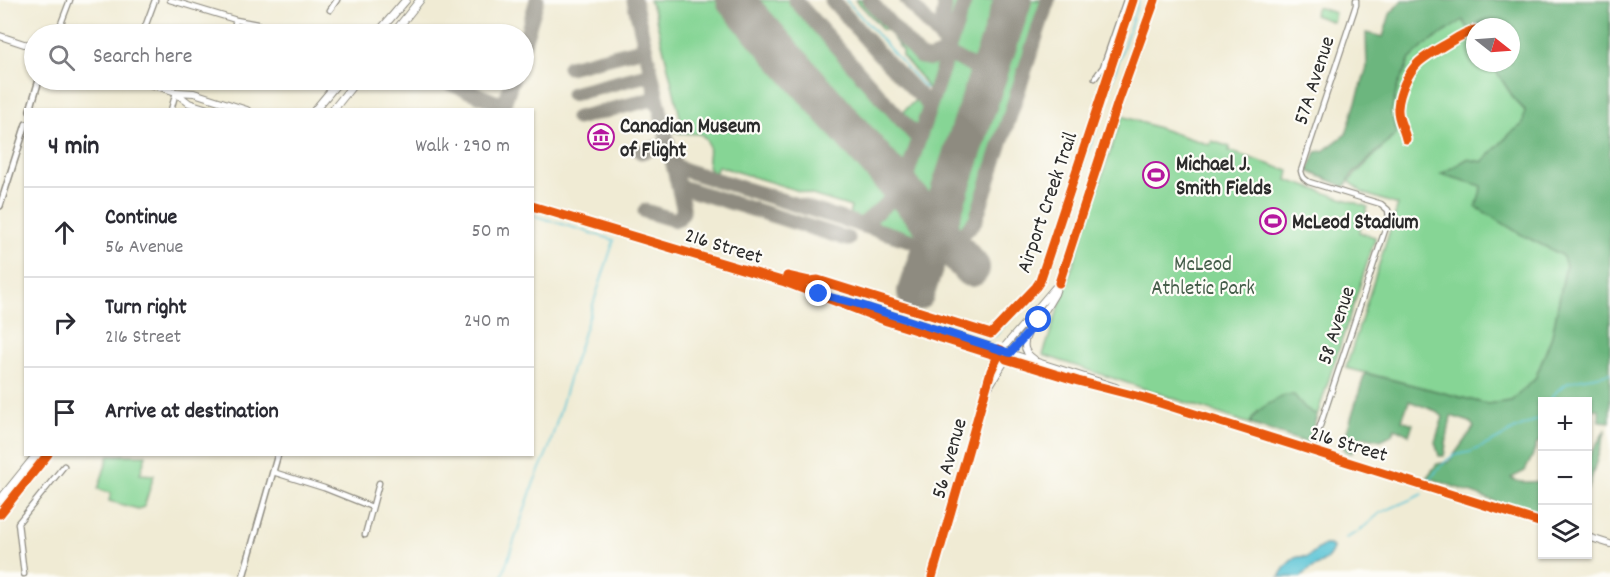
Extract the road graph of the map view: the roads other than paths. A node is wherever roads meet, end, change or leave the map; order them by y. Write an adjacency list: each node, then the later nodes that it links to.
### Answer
1 (70, 0): 12 (street)
2 (154, 0): 13 (street)
3 (170, 0): 11 (street)
4 (337, 0): 10 (street)
5 (406, 0): 16 (main road)
6 (420, 0): 17 (main road)
7 (1126, 0): 20 (street)
8 (1155, 0): 36 (main road, 56 Avenue)
9 (1356, 0): 35 (street, 57A Avenue)
10 (330, 10)
11 (236, 20): 14 (street); 15 (street)
12 (60, 24)
13 (146, 24)
14 (235, 24)
15 (257, 24)
16 (386, 24)
17 (401, 24)
18 (0, 36): 19 (main road)
19 (24, 44)
20 (1095, 78)
21 (36, 90): 26 (street)
22 (169, 90): 25 (main road)
23 (332, 90): 30 (main road)
24 (349, 90): 31 (main road)
25 (176, 92): 27 (street); 28 (main road); 29 (main road)
26 (31, 108)
27 (172, 108)
28 (206, 108)
29 (241, 108)
30 (317, 108)
31 (335, 108)
32 (24, 130): 33 (street)
33 (0, 206)
34 (534, 207): 38 (main road, 216 Street)
35 (1388, 210): 43 (street, 58 Avenue)
36 (1059, 283): 37 (main road, 56 Avenue); 38 (main road, 56 Avenue)
37 (1029, 329): 39 (main road, 56 Avenue); 40 (main road)
38 (999, 353): 39 (main road, 216 Street); 41 (main road, 56 Avenue)
39 (1008, 356): 40 (main road, 216 Street); 41 (main road, 56 Avenue); 42 (main road, 216 Street)
40 (1043, 364): 42 (main road, 216 Street)
41 (986, 392): 60 (main road, 56 Avenue)
42 (1144, 398): 43 (main road, 216 Street)
43 (1312, 450): 53 (main road, 216 Street)
44 (35, 456): 50 (main road)
45 (46, 456): 52 (main road)
46 (277, 456): 48 (street)
47 (64, 466): 57 (street)
48 (273, 472): 51 (street); 59 (street)
49 (380, 483): 51 (street)
50 (0, 500)
51 (372, 507): 54 (street)
52 (0, 514)
53 (1538, 522)
54 (365, 535)
55 (1592, 539): 56 (main road)
56 (1610, 544)
57 (22, 576): 58 (street)
58 (32, 577)
59 (243, 577)
60 (932, 577)

